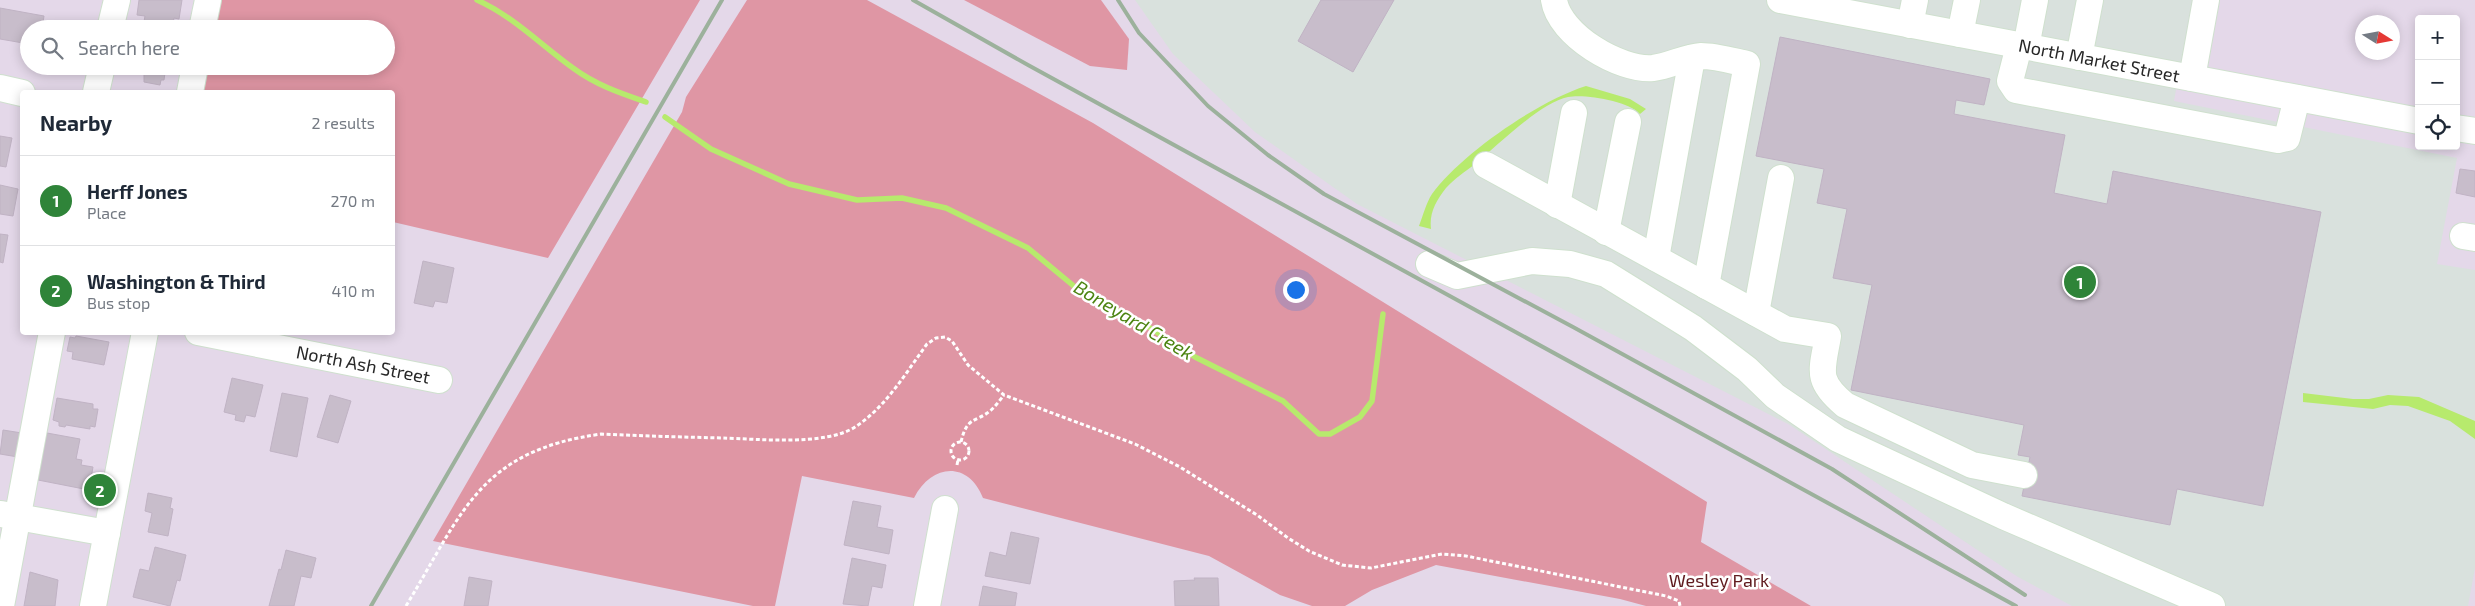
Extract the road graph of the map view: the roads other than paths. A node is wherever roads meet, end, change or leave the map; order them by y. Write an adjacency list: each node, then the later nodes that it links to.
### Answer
1 (117, 0): 11 (street)
2 (208, 0): 12 (street)
3 (1554, 0): 16 (street)
4 (1780, 0): 9 (street, North Market Street)
5 (1967, 0): 13 (street)
6 (2034, 0): 14 (street)
7 (2090, 0): 15 (street)
8 (2206, 0): 19 (street)
9 (1843, 6): 10 (street, North Market Street)
10 (1913, 12): 13 (street, North Market Street)
11 (112, 20)
12 (204, 20)
13 (1960, 34): 14 (street, North Market Street)
14 (2022, 47): 15 (street, North Market Street); 24 (street)
15 (2079, 57): 19 (street, North Market Street)
16 (1692, 58): 34 (street); 36 (street)
17 (100, 75): 21 (street)
18 (193, 75): 22 (street)
19 (2192, 78): 24 (street, North Market Street)
20 (0, 88): 23 (street)
21 (96, 90)
22 (190, 90)
23 (20, 93)
24 (2297, 98): 26 (street, North Market Street)
25 (1574, 113): 32 (street)
26 (2415, 120)
27 (1628, 122): 33 (street)
28 (2460, 129): 29 (street)
29 (2475, 131)
30 (1486, 165): 32 (street)
31 (1781, 178): 37 (street)
32 (1558, 205): 33 (street)
33 (1606, 232): 34 (street)
34 (1656, 258): 36 (street)
35 (1429, 264): 49 (street)
36 (1706, 286): 37 (street)
37 (1756, 313): 42 (street)
38 (51, 335): 44 (street)
39 (144, 335): 45 (street)
40 (213, 335): 41 (street, North Ash Street)
41 (439, 380)
42 (2024, 475)
43 (945, 509): 48 (street)
44 (9, 515): 45 (street); 46 (street)
45 (107, 533): 47 (street)
46 (1, 606)
47 (93, 606)
48 (927, 606)
49 (2212, 606)

